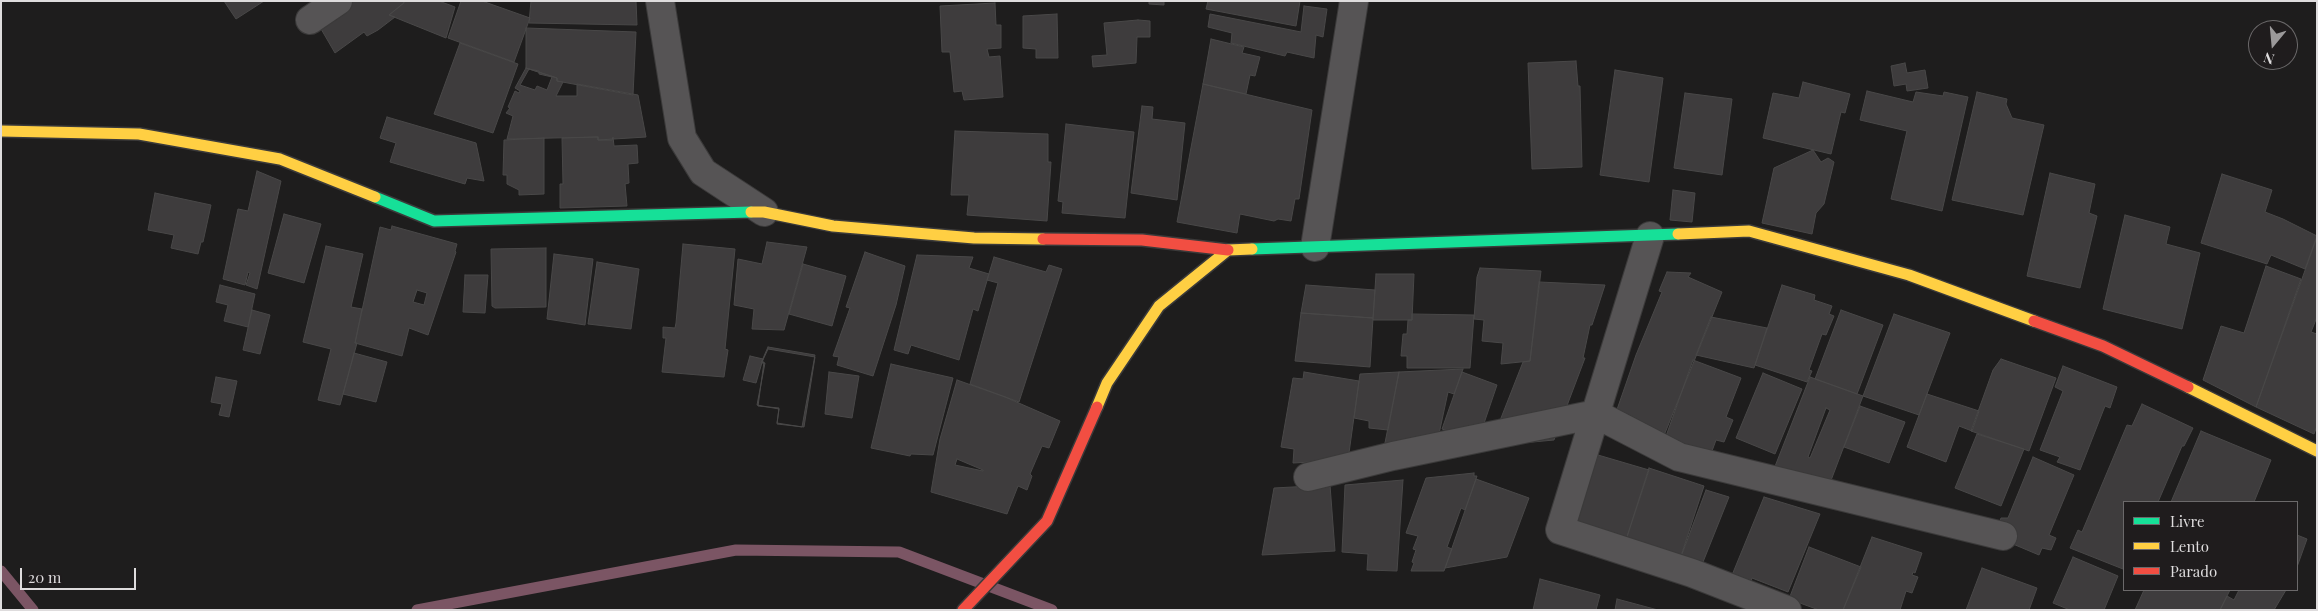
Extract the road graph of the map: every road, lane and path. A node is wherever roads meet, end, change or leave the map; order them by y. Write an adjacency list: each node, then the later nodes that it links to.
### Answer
1 (338, 1): 4 (street)
2 (660, 1): 6 (street)
3 (1354, 1): 8 (street)
4 (310, 20)
5 (1, 131): 6 (street)
6 (764, 212): 9 (street)
7 (1650, 236): 8 (street); 10 (street); 11 (street)
8 (1315, 248): 9 (street)
9 (1228, 250): 14 (street)
10 (1596, 414): 12 (street); 13 (street); 15 (street)
11 (2317, 451)
12 (1308, 477)
13 (2003, 536)
14 (963, 610)
15 (1787, 610)

